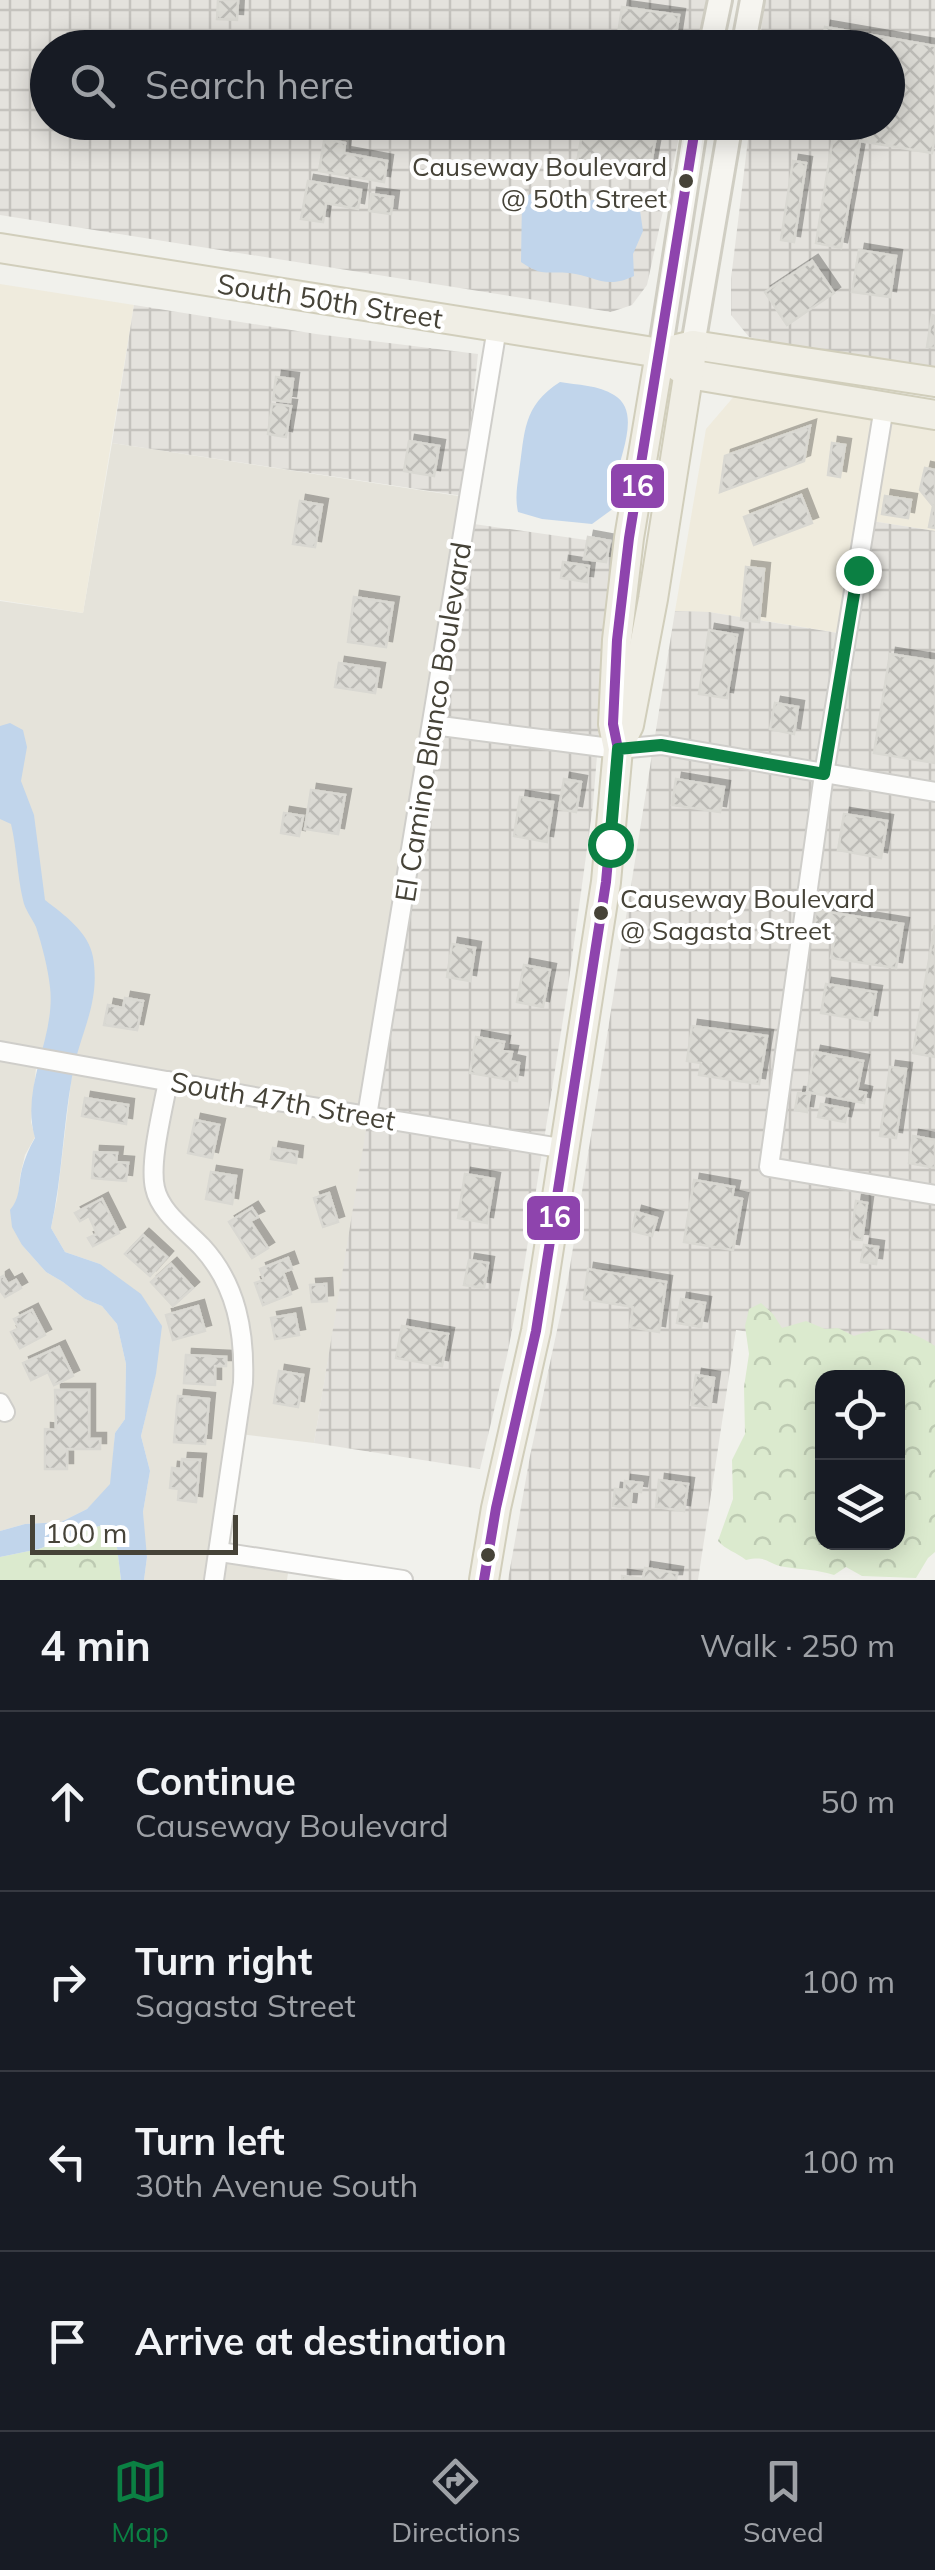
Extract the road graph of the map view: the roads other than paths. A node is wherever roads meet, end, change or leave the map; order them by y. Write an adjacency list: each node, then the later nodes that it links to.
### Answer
1 (720, 0): 3 (main road)
2 (752, 0): 4 (main road)
3 (714, 30)
4 (747, 30)
5 (693, 140): 10 (main road)
6 (728, 140): 9 (main road)
7 (0, 248): 8 (main road, South 50th Street)
8 (498, 328): 10 (main road, South 50th Street); 15 (street, El Camino Blanco Boulevard)
9 (693, 345): 10 (main road, South 50th Street); 11 (main road); 12 (main road, South 50th Street)
10 (660, 353): 11 (main road, South 50th Street); 16 (main road)
11 (688, 374): 13 (main road, South 50th Street); 16 (main road)
12 (935, 382)
13 (884, 406): 14 (main road, South 50th Street); 17 (street)
14 (935, 415)
15 (433, 725): 16 (street); 21 (street, El Camino Blanco Boulevard)
16 (618, 749): 17 (street); 22 (main road)
17 (824, 774): 18 (street); 23 (street)
18 (935, 792)
19 (8, 1053): 20 (street, South 47th Street)
20 (168, 1082): 21 (street, South 47th Street); 24 (street)
21 (367, 1116): 22 (street, South 47th Street)
22 (566, 1149): 27 (main road)
23 (935, 1195)
24 (220, 1552): 25 (street); 26 (street)
25 (214, 1580)
26 (404, 1580)
27 (484, 1580)

